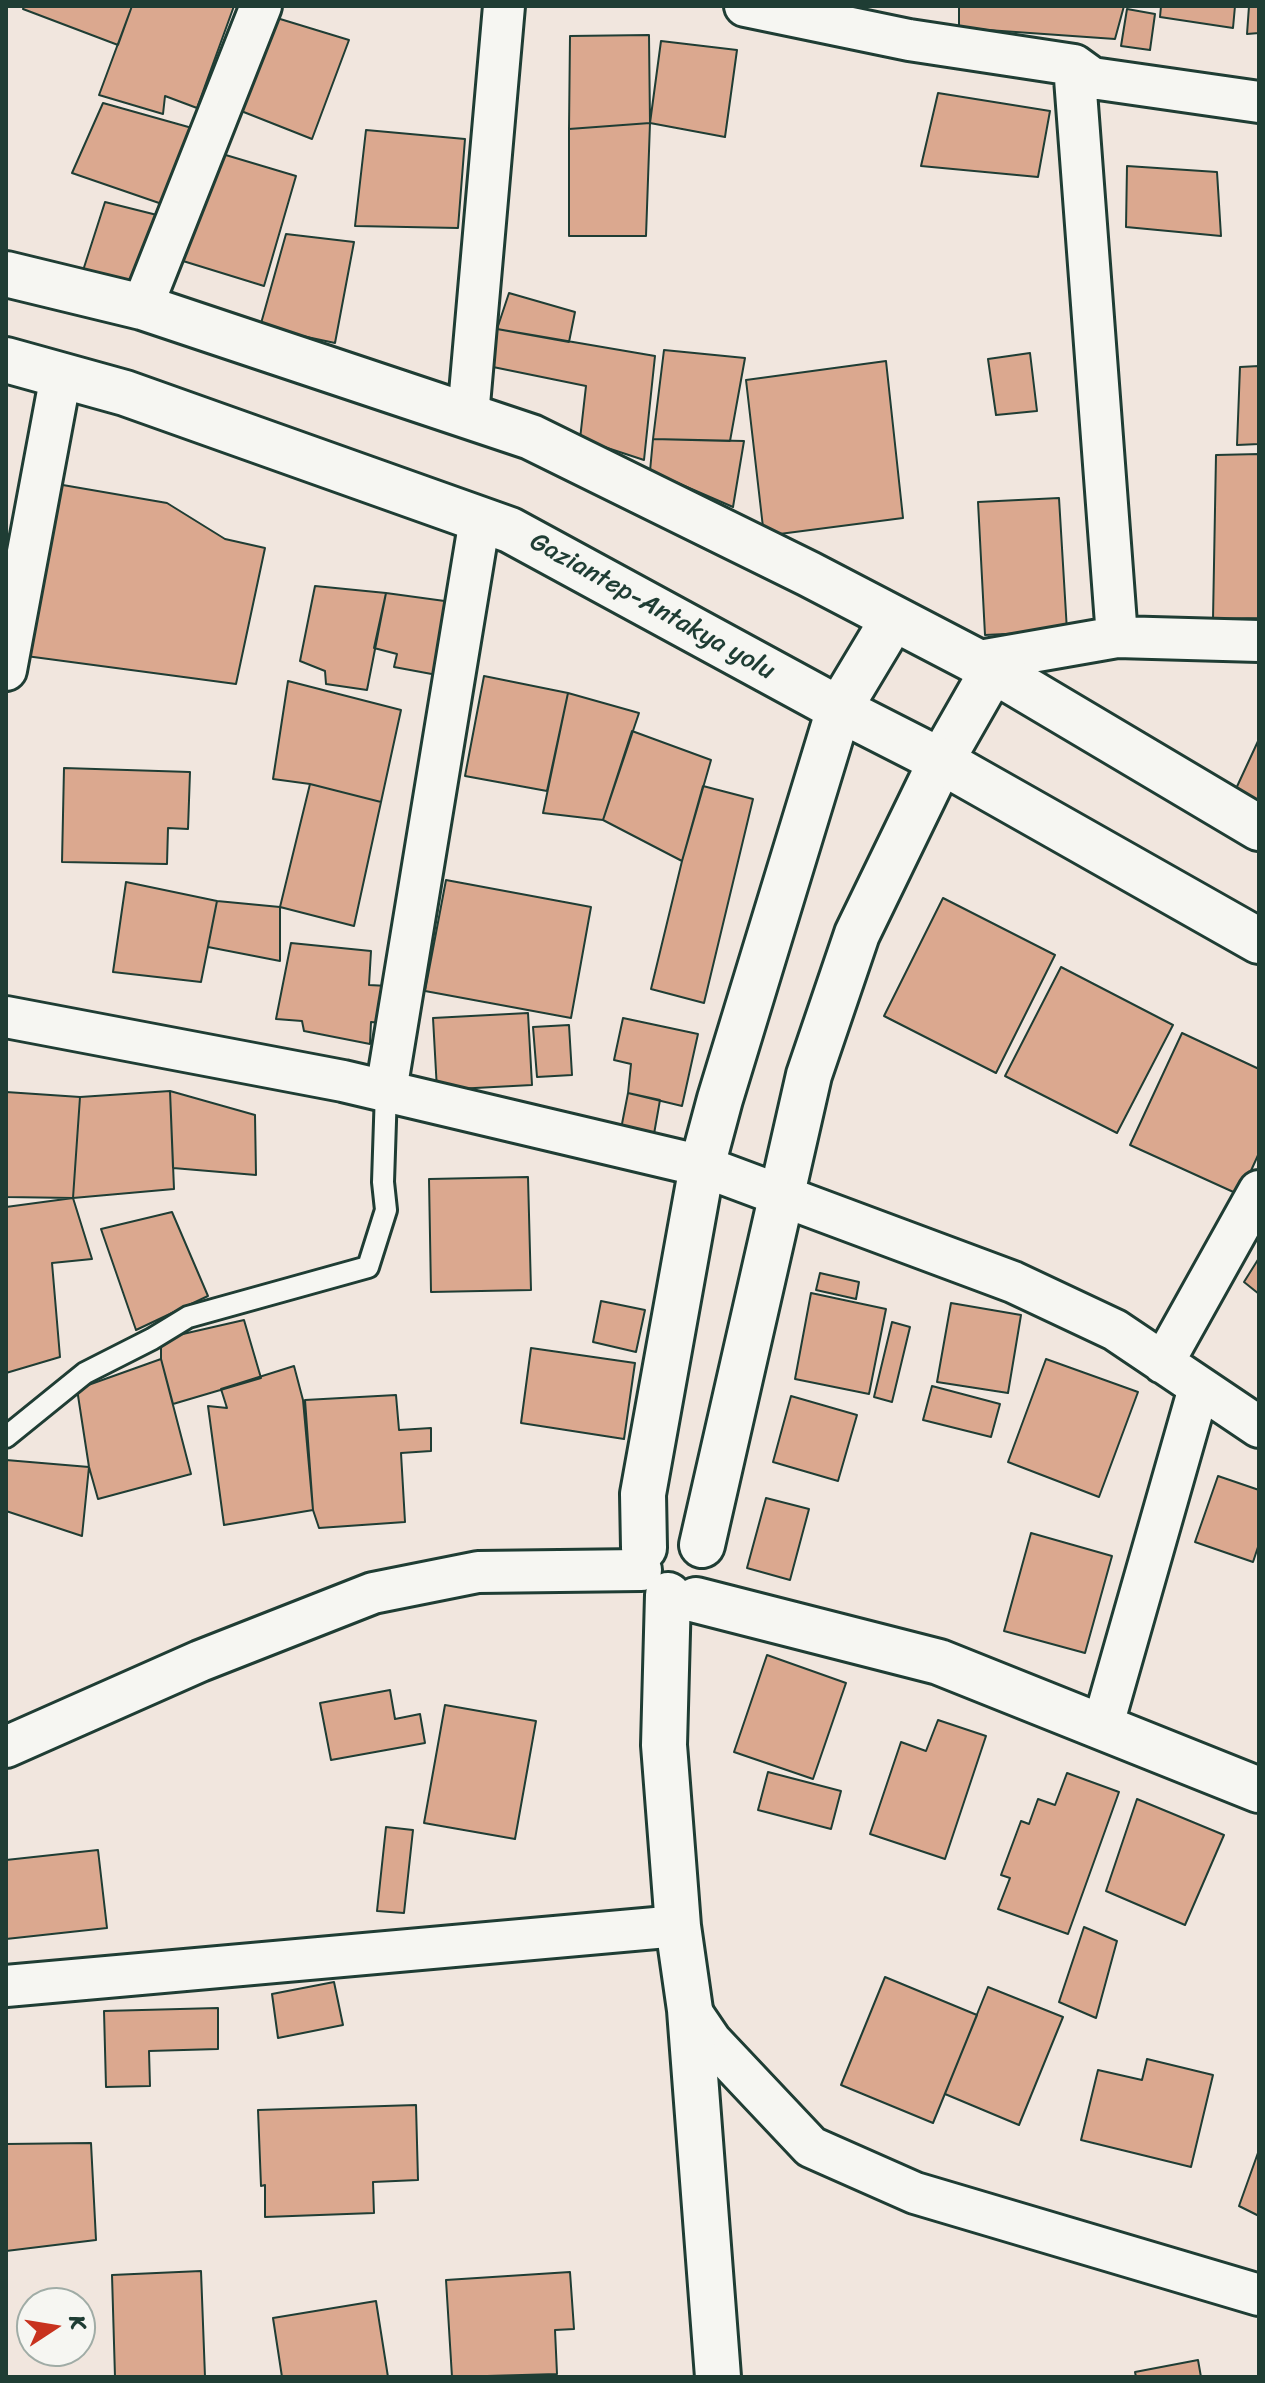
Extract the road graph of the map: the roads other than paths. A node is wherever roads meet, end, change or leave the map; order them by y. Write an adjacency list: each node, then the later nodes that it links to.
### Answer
1 (261, 6): 7 (street)
2 (504, 6): 10 (street)
3 (745, 6): 4 (street)
4 (1074, 65): 5 (street); 13 (street)
5 (1259, 102)
6 (6, 274): 7 (street)
7 (142, 307): 10 (street)
8 (6, 360): 9 (street, Gaziantep-Antakya yolu)
9 (61, 375): 11 (street, Gaziantep-Antakya yolu); 16 (street)
10 (468, 416): 12 (street)
11 (480, 519): 17 (street, Gaziantep-Antakya yolu); 22 (street)
12 (893, 619): 15 (street); 17 (street)
13 (1117, 637): 14 (street); 15 (street)
14 (1259, 641)
15 (984, 666): 18 (street); 19 (street)
16 (6, 670)
17 (839, 709): 18 (street, Gaziantep-Antakya yolu); 23 (street)
18 (941, 761): 20 (street, Gaziantep-Antakya yolu); 25 (street)
19 (1259, 828)
20 (1259, 941)
21 (6, 1017): 22 (street)
22 (386, 1091): 23 (street); 29 (lane)
23 (702, 1166): 25 (street); 31 (street)
24 (1259, 1191): 26 (street)
25 (783, 1194): 26 (street); 30 (street)
26 (1163, 1363): 27 (street)
27 (1199, 1388): 28 (street); 32 (street)
28 (1259, 1427)
29 (6, 1437)
30 (702, 1545): 31 (street); 31 (street)
31 (662, 1578): 32 (street); 33 (street); 35 (street)
32 (1102, 1728): 34 (street)
33 (6, 1747)
34 (1259, 1790)
35 (678, 1926): 36 (street); 37 (street)
36 (6, 1986)
37 (690, 2010): 38 (street); 39 (street)
38 (1259, 2295)
39 (718, 2377)

